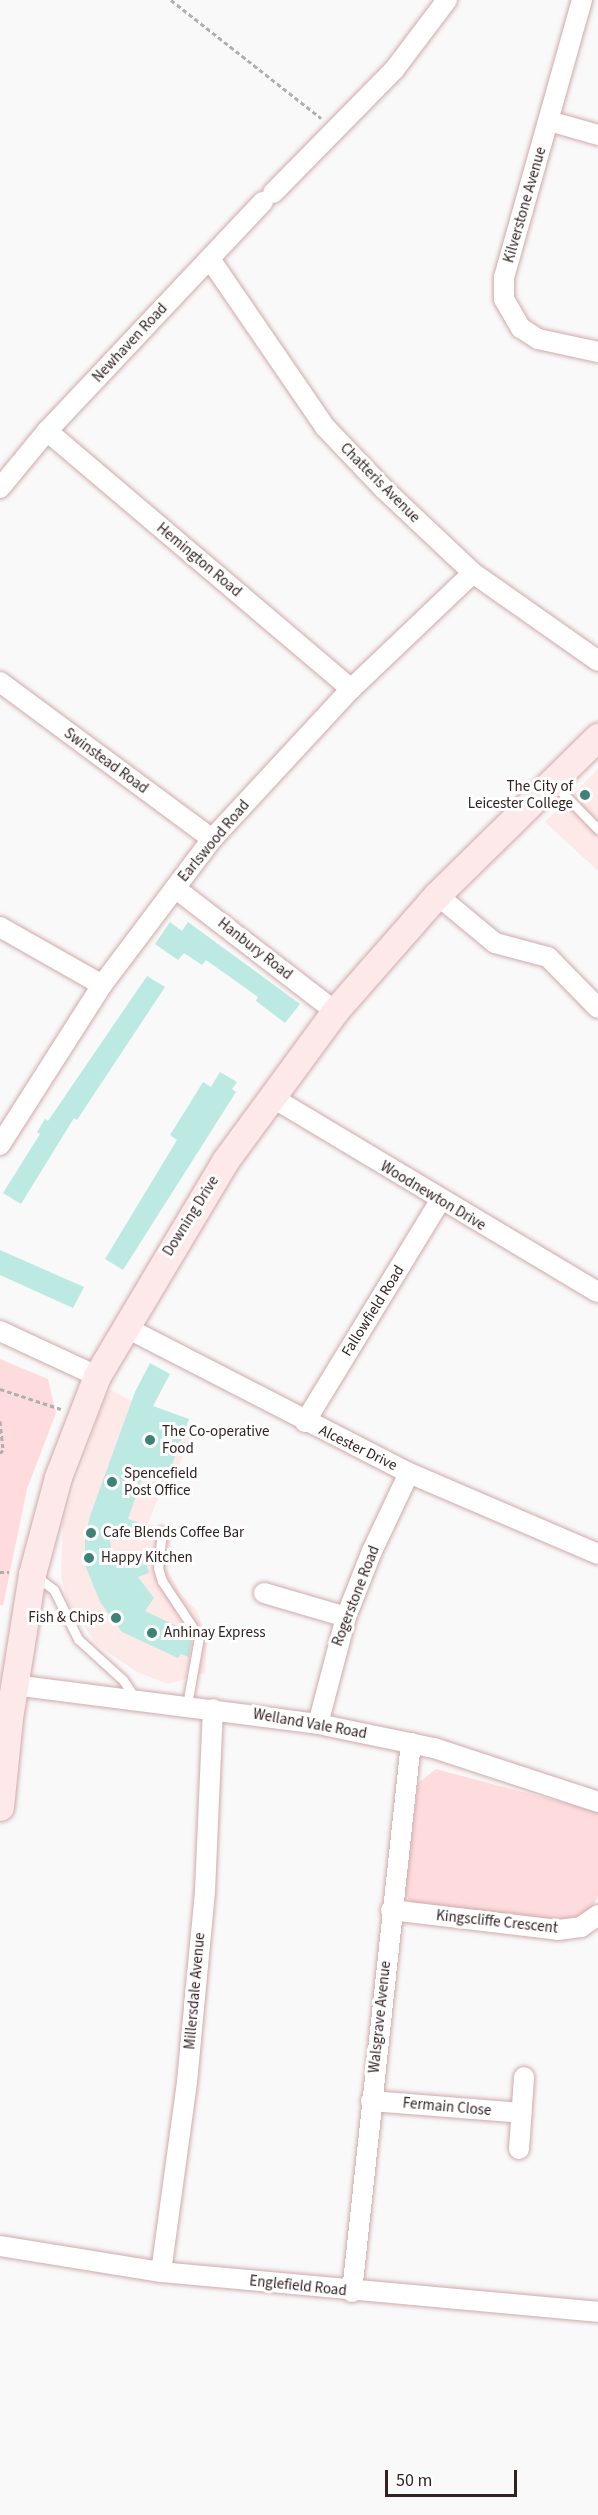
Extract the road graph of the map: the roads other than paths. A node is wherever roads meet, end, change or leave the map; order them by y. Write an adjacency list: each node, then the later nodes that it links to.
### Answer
1 (447, 0): 5 (street, Newhaven Road)
2 (582, 0): 3 (street, Kilverstone Avenue)
3 (549, 121): 4 (street); 6 (street, Kilverstone Avenue)
4 (598, 135)
5 (210, 259): 7 (street, Newhaven Road); 9 (street, Chatteris Avenue)
6 (598, 352)
7 (47, 430): 8 (street, Newhaven Road); 12 (street, Hemington Road)
8 (0, 488)
9 (473, 573): 10 (street, Chatteris Avenue); 12 (street, Earlswood Road)
10 (598, 661)
11 (0, 682): 16 (street, Swinstead Road)
12 (351, 689): 16 (street, Earlswood Road)
13 (598, 737): 14 (street, Downing Drive)
14 (551, 781): 15 (lane); 18 (street, Downing Drive)
15 (598, 829)
16 (212, 839): 17 (street, Earlswood Road)
17 (175, 888): 20 (street, Earlswood Road); 22 (street, Hanbury Road)
18 (437, 895): 21 (street); 22 (street, Downing Drive)
19 (0, 927): 20 (street)
20 (102, 985): 24 (street, Earlswood Road)
21 (598, 1008)
22 (335, 1011): 23 (street, Downing Drive)
23 (270, 1096): 25 (street, Woodnewton Drive); 27 (street, Downing Drive)
24 (0, 1145)
25 (440, 1201): 26 (street, Woodnewton Drive); 30 (street, Fallowfield Road)
26 (598, 1292)
27 (126, 1327): 29 (street, Downing Drive); 30 (street, Alcester Drive)
28 (0, 1331): 29 (street)
29 (97, 1376): 34 (street, Downing Drive)
30 (305, 1422): 31 (street, Alcester Drive)
31 (409, 1473): 33 (street, Alcester Drive); 36 (street, Rogerstone Road)
32 (162, 1531): 39 (lane)
33 (598, 1554)
34 (32, 1574): 37 (street, Downing Drive); 38 (lane)
35 (264, 1593): 36 (street)
36 (346, 1617): 41 (street, Rogerstone Road)
37 (14, 1685): 38 (street, Welland Vale Road); 44 (street, Downing Drive)
38 (135, 1698): 39 (street, Welland Vale Road)
39 (186, 1705): 40 (street, Welland Vale Road)
40 (213, 1709): 41 (street, Welland Vale Road); 52 (street, Millersdale Avenue)
41 (318, 1724): 42 (street, Welland Vale Road)
42 (411, 1743): 43 (street, Welland Vale Road); 45 (street, Walsgrave Avenue)
43 (598, 1802)
44 (0, 1808)
45 (392, 1910): 46 (street, Kingscliffe Crescent); 48 (street, Walsgrave Avenue)
46 (598, 1915)
47 (524, 2078): 49 (street)
48 (371, 2101): 49 (street, Fermain Close); 53 (street, Walsgrave Avenue)
49 (522, 2113): 50 (street)
50 (519, 2149)
51 (0, 2246): 52 (street, Englefield Road)
52 (161, 2272): 53 (street, Englefield Road)
53 (352, 2292): 54 (street, Englefield Road)
54 (598, 2312)

